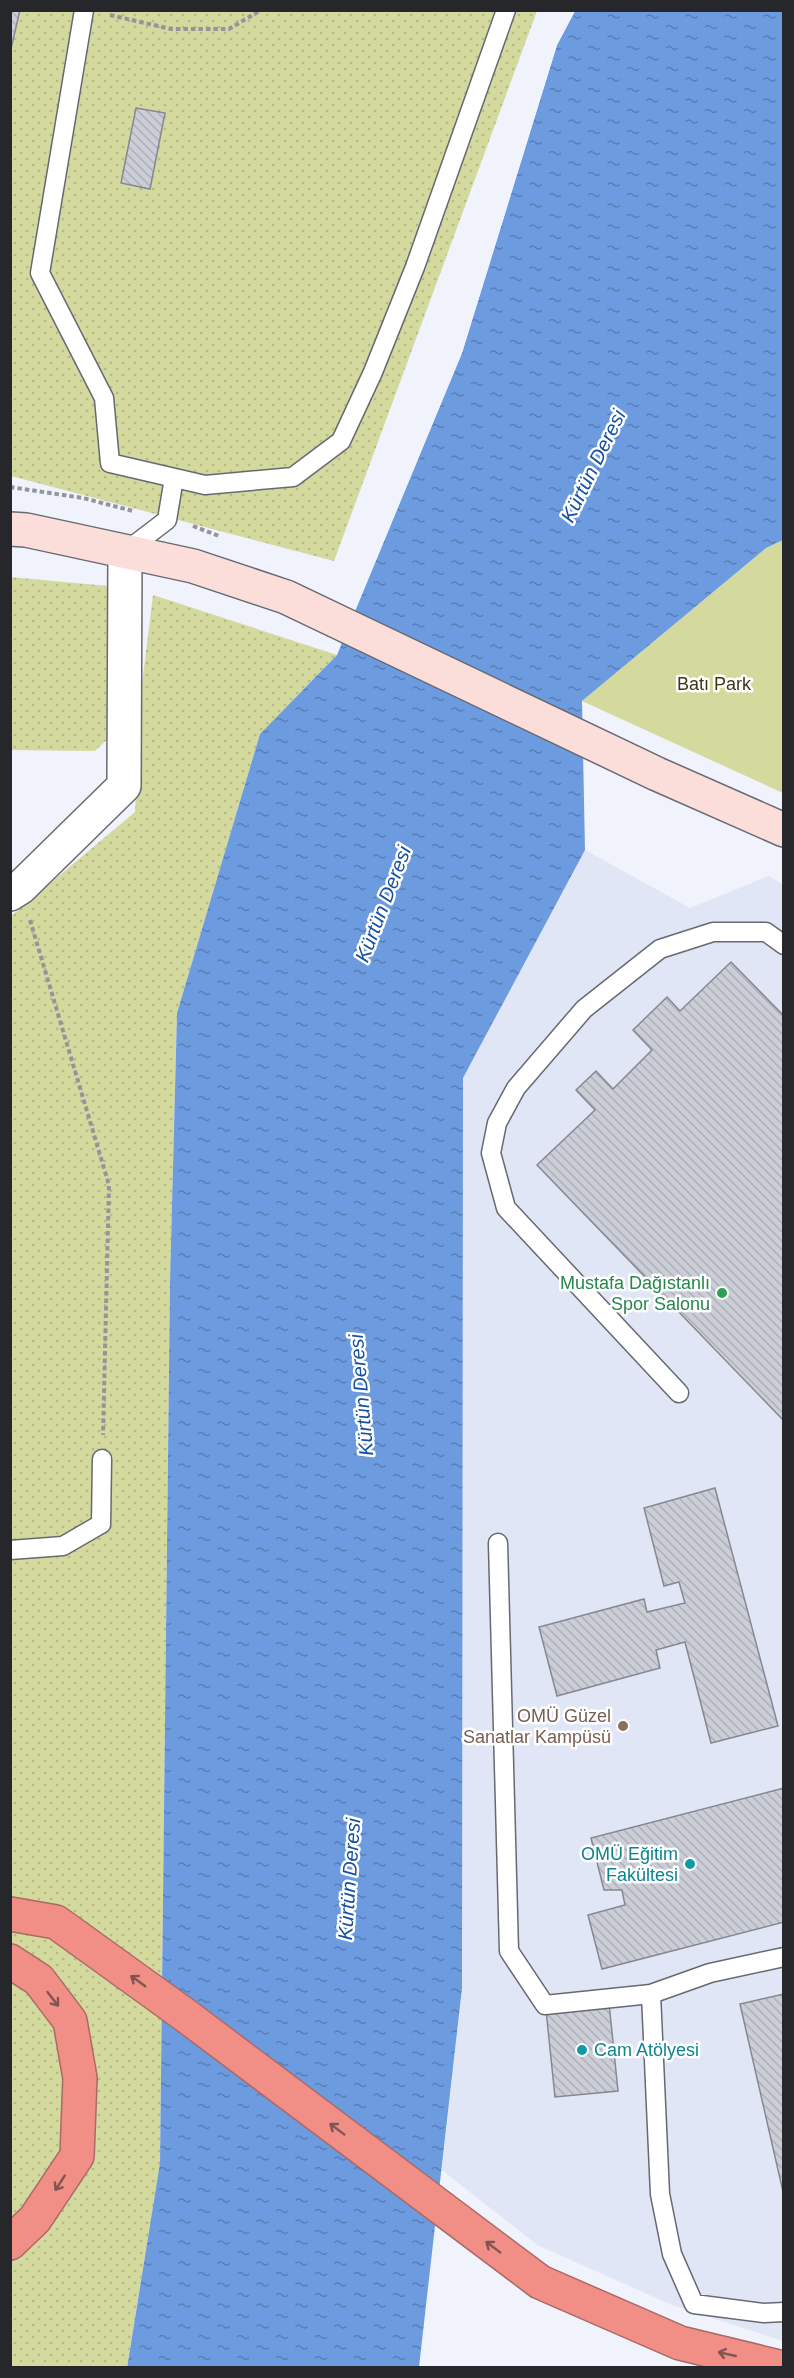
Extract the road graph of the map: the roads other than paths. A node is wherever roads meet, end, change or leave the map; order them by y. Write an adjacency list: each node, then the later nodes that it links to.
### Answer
1 (84, 10): 3 (lane)
2 (506, 10): 3 (lane)
3 (174, 478): 5 (lane)
4 (10, 529): 5 (main road)
5 (125, 552): 6 (main road); 7 (street)
6 (783, 830)
7 (16, 891)
8 (783, 945): 9 (lane)
9 (679, 1393)
10 (102, 1460): 12 (lane)
11 (498, 1543): 16 (lane)
12 (10, 1550)
13 (10, 1914): 19 (highway, one-way to 13)
14 (783, 1957): 16 (lane)
15 (10, 1961): 17 (highway, one-way to 17)
16 (651, 1994): 18 (lane)
17 (10, 2243)
18 (783, 2312)
19 (783, 2367)

